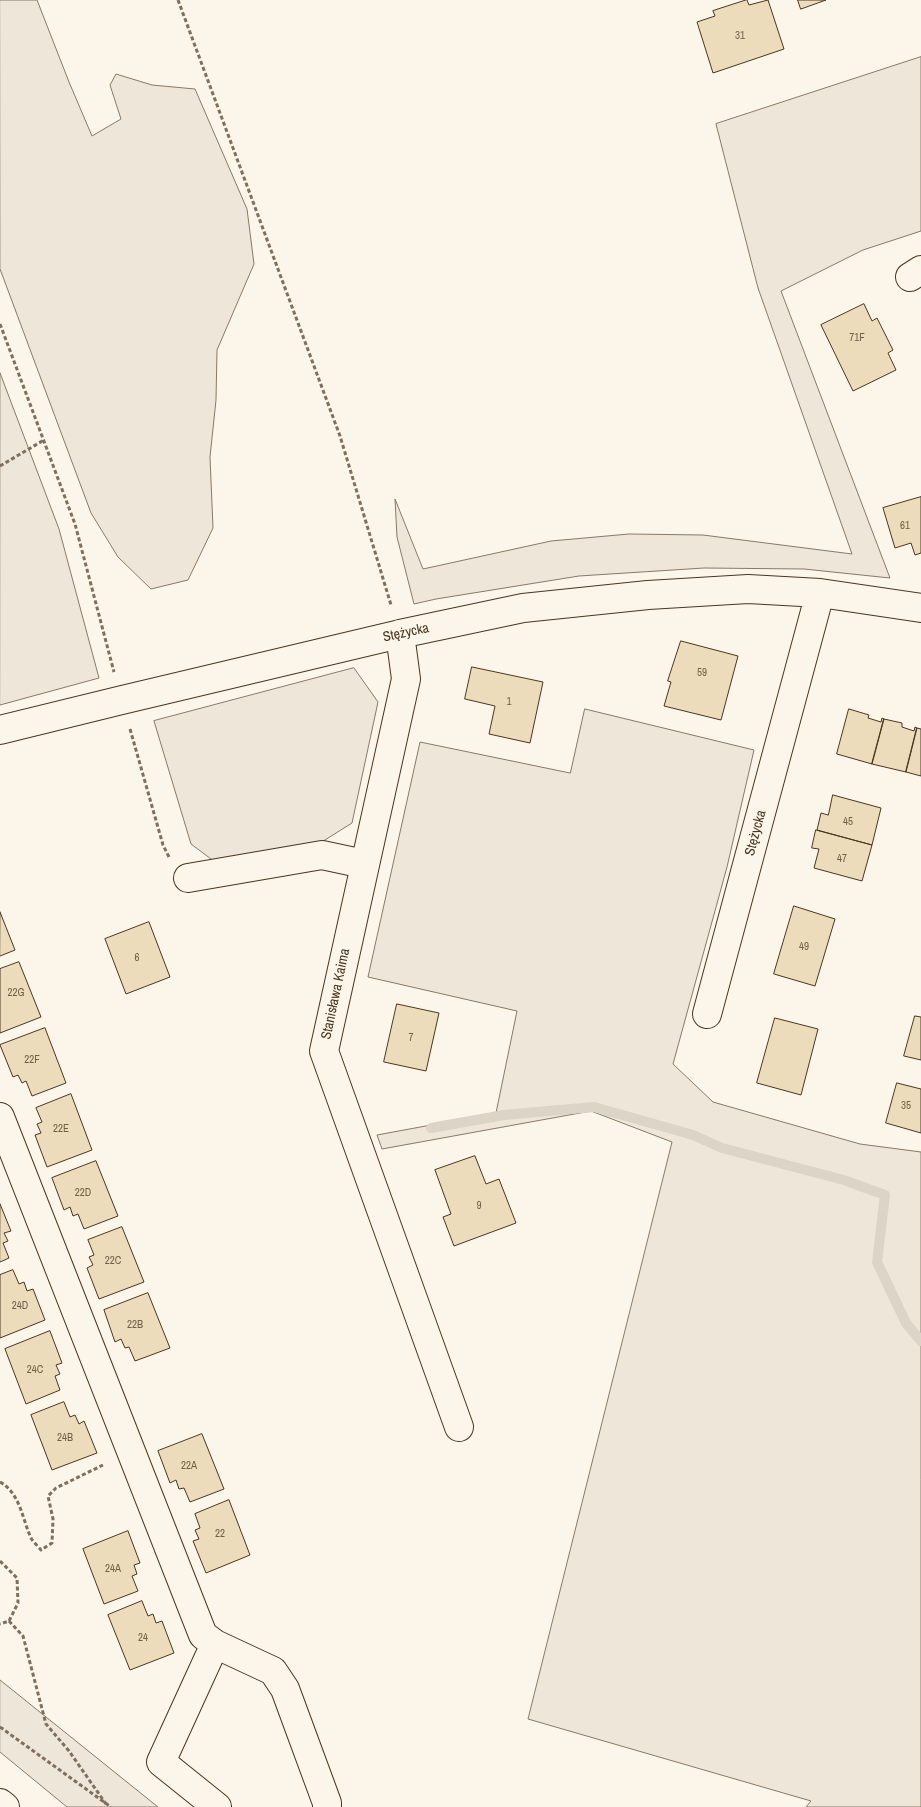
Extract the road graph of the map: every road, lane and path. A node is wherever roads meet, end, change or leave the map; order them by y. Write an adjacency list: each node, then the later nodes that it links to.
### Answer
1 (178, 0): 7 (path)
2 (0, 324): 3 (path)
3 (44, 440): 4 (path); 8 (path)
4 (0, 466)
5 (820, 594): 6 (street, Stężycka); 7 (street, Stężycka); 12 (street, Stężycka)
6 (921, 608)
7 (400, 634): 8 (street, Stężycka); 10 (street, Stanisława Kaima)
8 (122, 700): 9 (street, Stężycka); 11 (path)
9 (0, 730)
10 (364, 864): 11 (street); 14 (street, Stanisława Kaima)
11 (188, 878)
12 (707, 1014)
13 (0, 1117): 15 (street)
14 (459, 1427)
15 (131, 1452): 16 (path); 20 (street)
16 (0, 1482)
17 (0, 1561): 18 (path)
18 (9, 1621): 19 (path); 23 (path)
19 (0, 1624)
20 (215, 1644): 26 (street); 27 (street)
21 (0, 1727): 23 (path)
22 (0, 1803): 24 (street)
23 (106, 1804): 25 (path)
24 (5, 1807)
25 (111, 1807)
26 (217, 1807)
27 (326, 1807)

